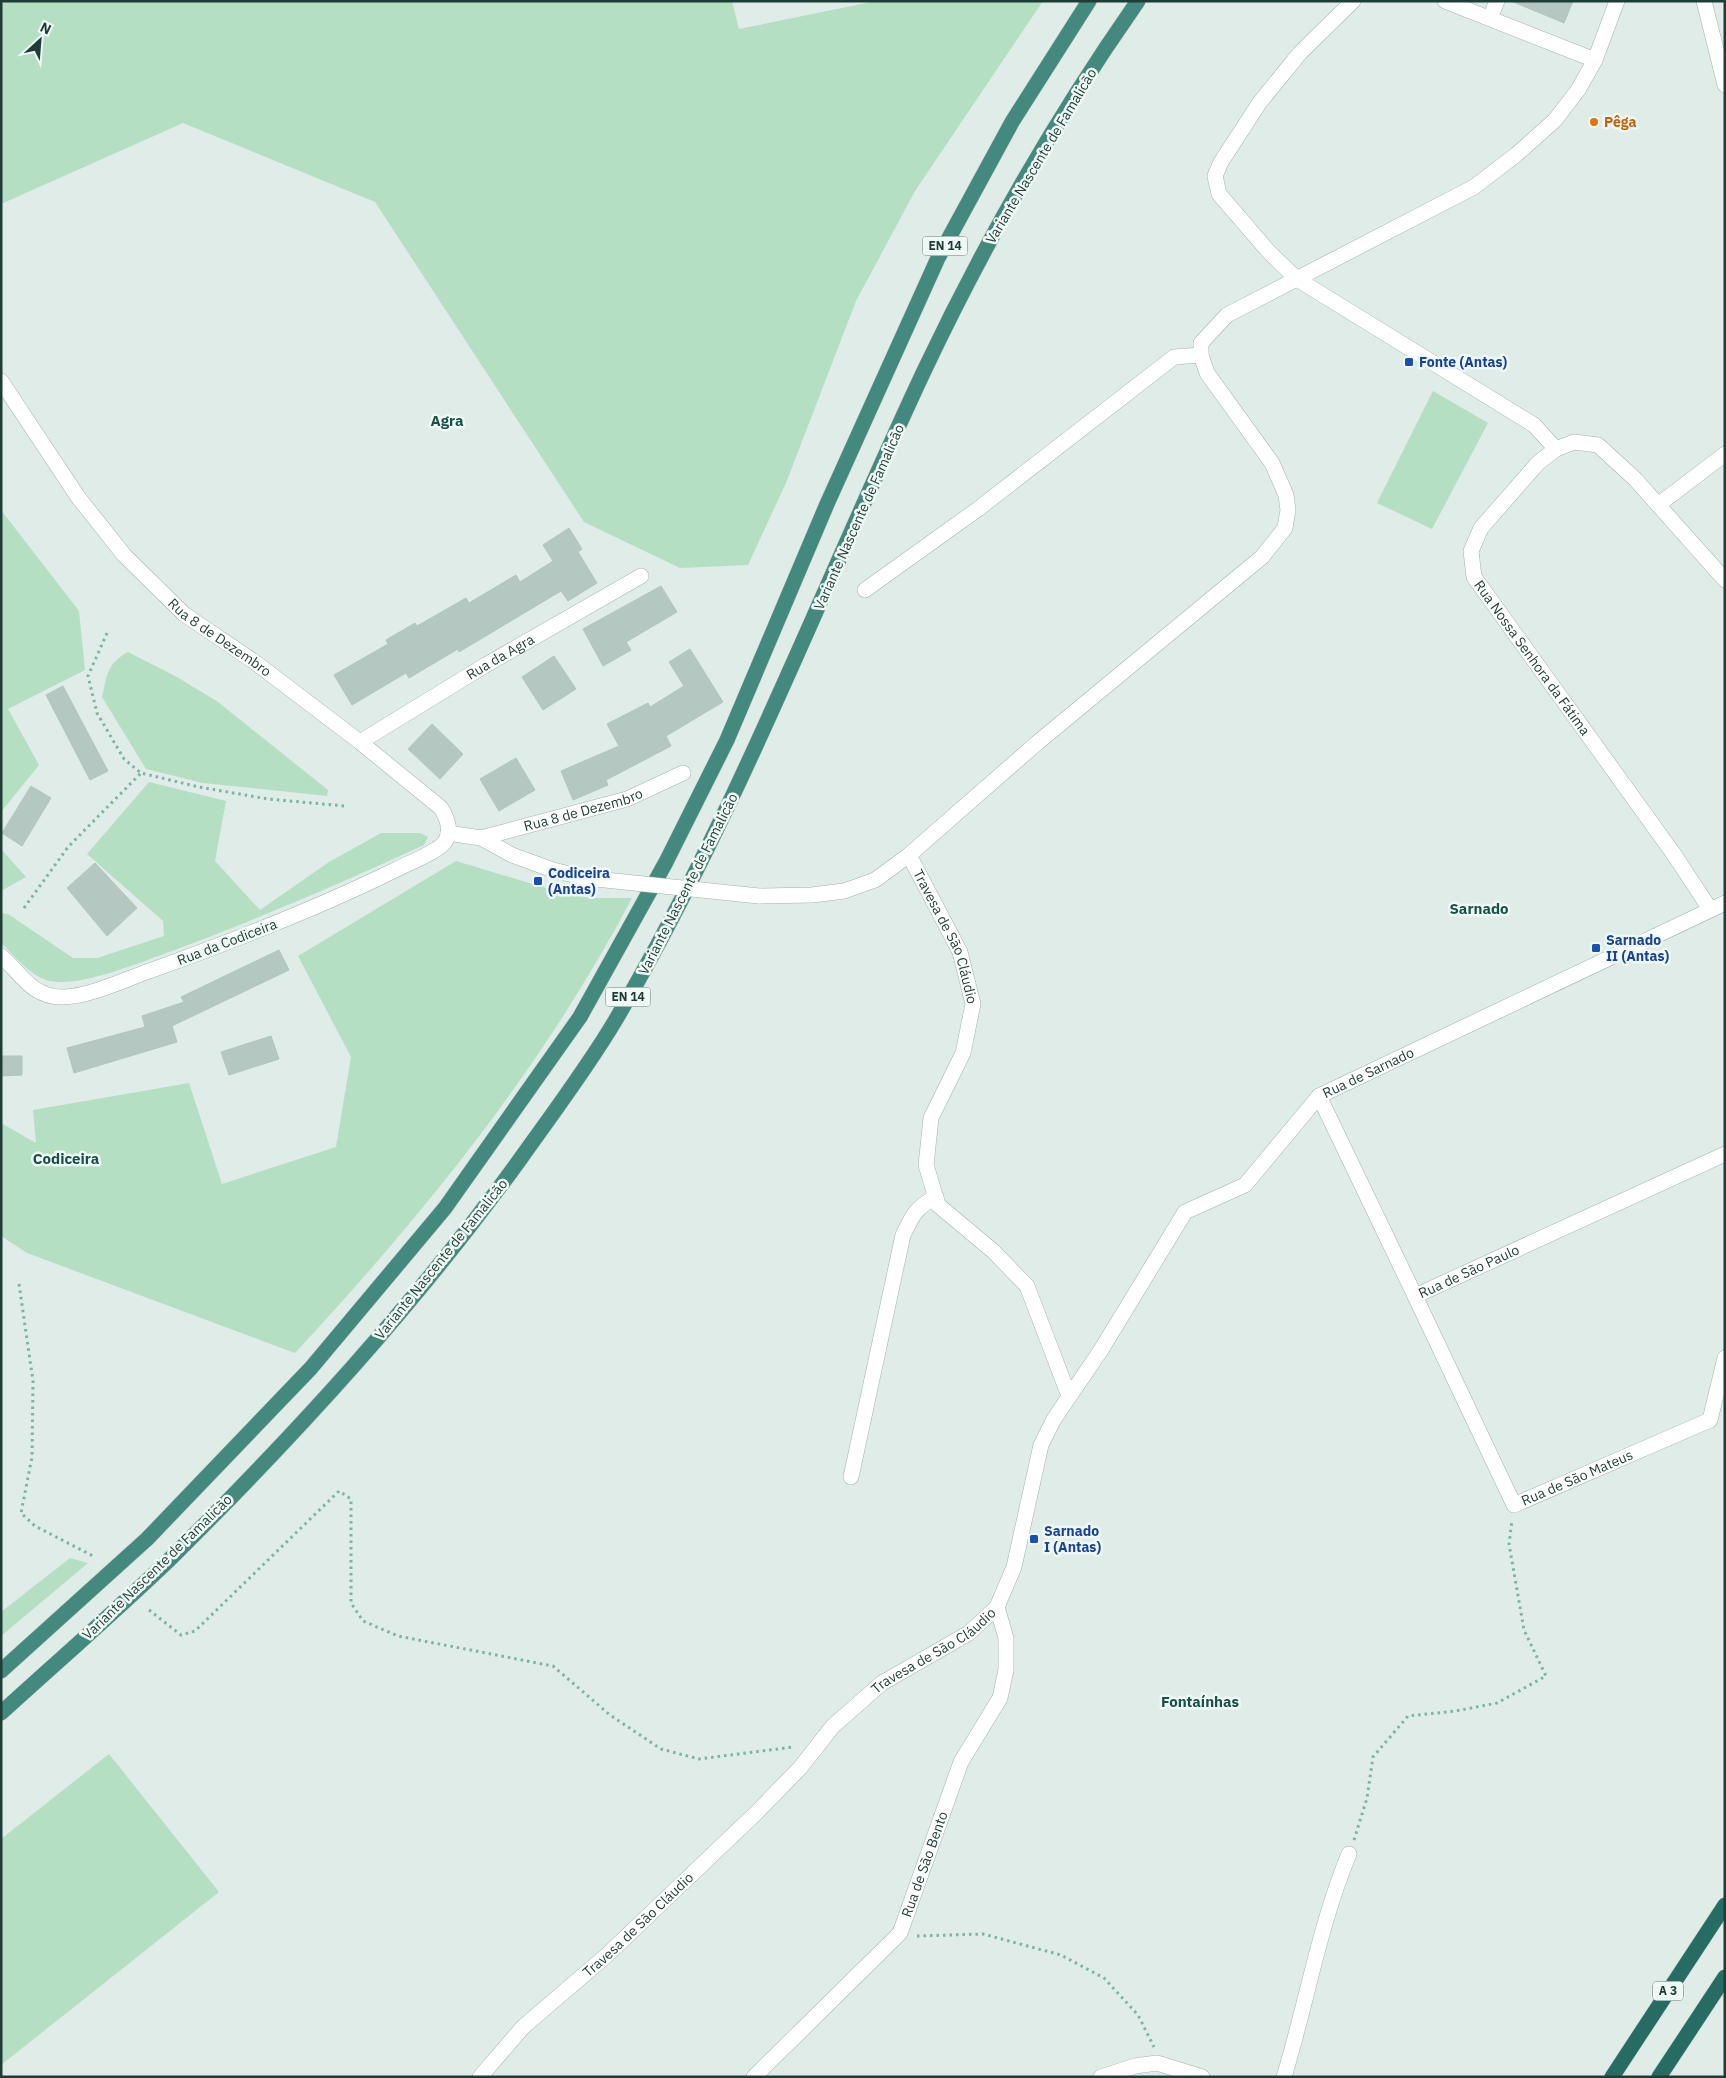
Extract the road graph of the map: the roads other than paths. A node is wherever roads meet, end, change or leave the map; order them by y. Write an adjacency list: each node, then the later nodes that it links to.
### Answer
1 (1089, 1): 39 (highway, Variante Nascente de Famalicão / EN 14)
2 (1138, 1): 10 (highway, Variante Nascente de Famalicão / EN 14)
3 (1144, 1): 10 (highway)
4 (1353, 1): 13 (street)
5 (1446, 1): 9 (street)
6 (1497, 1): 9 (street)
7 (1617, 1): 11 (street)
8 (1704, 1): 12 (street)
9 (1490, 18): 11 (street)
10 (1124, 22): 40 (highway, Variante Nascente de Famalicão / EN 14)
11 (1594, 60): 13 (street)
12 (1725, 85)
13 (1297, 279): 14 (street); 16 (street)
14 (1201, 355): 21 (street); 26 (street)
15 (1, 381): 22 (street, Rua 8 de Dezembro)
16 (1556, 449): 18 (street, Rua Nossa Senhora da Fátima); 29 (street, Rua Nossa Senhora da Fátima)
17 (1725, 454): 18 (street)
18 (1658, 505): 20 (street, Rua Nossa Senhora da Fátima)
19 (641, 576): 22 (street, Rua da Agra)
20 (1725, 580)
21 (866, 590)
22 (360, 742): 24 (street, Rua 8 de Dezembro)
23 (683, 773): 25 (street, Rua 8 de Dezembro)
24 (448, 833): 25 (street, Rua 8 de Dezembro); 30 (street, Rua da Codiceira)
25 (482, 838): 27 (street, Rua 8 de Dezembro)
26 (909, 855): 27 (street, Travesa de São Cláudio, bridge); 33 (street, Travesa de São Cláudio)
27 (586, 878)
28 (1725, 903): 29 (street, Rua de Sarnado)
29 (1710, 909): 31 (street, Rua de Sarnado)
30 (1, 956)
31 (1319, 1096): 34 (street, Rua de São Paulo); 36 (street, Rua de Sarnado)
32 (1725, 1154): 34 (street, Rua de São Paulo)
33 (936, 1197): 36 (street, Travesa de São Cláudio); 37 (street)
34 (1416, 1296): 35 (street, Rua de São Mateus)
35 (1725, 1358)
36 (1069, 1396): 38 (street, Travesa de São Cláudio)
37 (851, 1476)
38 (997, 1607): 44 (street, Travesa de São Cláudio); 45 (street, Rua de São Bento)
39 (1, 1670)
40 (1, 1713)
41 (1349, 1854): 48 (street)
42 (1725, 1905): 49 (highway, A 3)
43 (1725, 1977): 50 (highway)
44 (480, 2077)
45 (754, 2077)
46 (1101, 2077): 47 (street)
47 (1202, 2077)
48 (1284, 2077)
49 (1612, 2077)
50 (1660, 2077)

